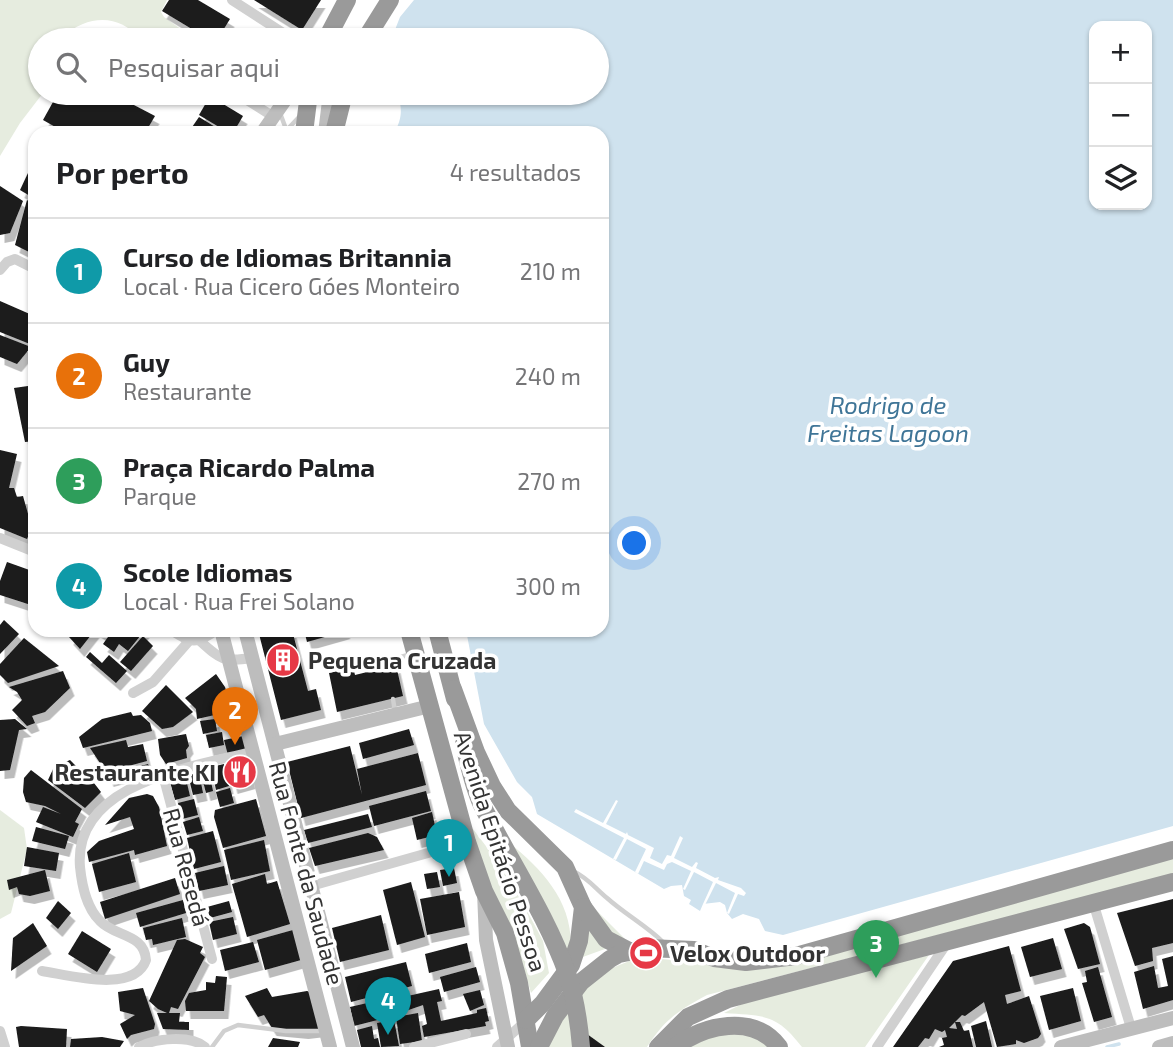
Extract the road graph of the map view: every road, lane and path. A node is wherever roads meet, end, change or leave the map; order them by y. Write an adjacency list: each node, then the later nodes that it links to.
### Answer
1 (232, 0): 4 (street)
2 (390, 0): 6 (highway)
3 (341, 2): 5 (highway)
4 (275, 28)
5 (331, 28)
6 (372, 28)
7 (260, 105): 12 (street)
8 (282, 105): 12 (street)
9 (307, 105): 15 (highway)
10 (328, 105): 16 (street)
11 (341, 105): 17 (highway)
12 (276, 113): 13 (street); 14 (lane)
13 (267, 126)
14 (286, 126)
15 (295, 126)
16 (326, 126)
17 (336, 126)
18 (28, 266): 19 (street)
19 (0, 270)
20 (0, 538): 21 (street)
21 (28, 549)
22 (186, 637): 28 (street)
23 (203, 637): 28 (street)
24 (221, 637): 32 (street, Rua Fonte da Saudade)
25 (247, 637): 30 (street, Rua Fonte da Saudade)
26 (411, 637): 29 (highway, Avenida Epitácio Pessoa)
27 (438, 637): 35 (highway, Avenida Epitácio Pessoa)
28 (194, 641): 32 (street); 36 (street)
29 (416, 653): 31 (lane); 38 (highway, Avenida Epitácio Pessoa)
30 (252, 658): 32 (street); 40 (street, Rua Fonte da Saudade)
31 (391, 660): 33 (lane); 34 (lane)
32 (230, 661): 41 (street, Rua Fonte da Saudade)
33 (391, 667)
34 (359, 670)
35 (453, 689): 45 (highway); 73 (highway, Avenida Epitácio Pessoa, bridge)
36 (133, 693)
37 (393, 699): 39 (lane)
38 (430, 706): 39 (street); 43 (highway, Avenida Epitácio Pessoa)
39 (396, 715): 40 (street)
40 (275, 744): 47 (street, Rua Fonte da Saudade)
41 (251, 751): 42 (street); 60 (street, Rua Fonte da Saudade)
42 (163, 775): 54 (street, Rua Resedá); 55 (street)
43 (467, 842): 47 (street); 48 (highway, Avenida Epitácio Pessoa)
44 (1173, 850): 53 (highway)
45 (565, 867): 50 (highway); 53 (lane)
46 (1173, 881): 49 (highway)
47 (311, 886): 69 (street, Rua Fonte da Saudade)
48 (484, 891): 57 (highway, Avenida Epitácio Pessoa); 63 (street)
49 (1093, 902): 51 (highway); 58 (street)
50 (583, 907): 52 (highway); 57 (highway)
51 (949, 940): 74 (highway); 77 (street)
52 (629, 951): 53 (highway); 72 (highway)
53 (673, 951)
54 (212, 959)
55 (42, 971)
56 (1173, 1018): 58 (street)
57 (526, 1020): 63 (street); 71 (highway, Avenida Epitácio Pessoa)
58 (1131, 1028): 78 (street)
59 (0, 1031): 64 (street)
60 (326, 1031): 67 (lane); 68 (street, Rua Fonte da Saudade)
61 (466, 1034): 70 (street)
62 (1173, 1043): 79 (street)
63 (504, 1044)
64 (5, 1047)
65 (139, 1047): 66 (street)
66 (205, 1047)
67 (212, 1047)
68 (330, 1047)
69 (353, 1047)
70 (414, 1047)
71 (530, 1047)
72 (539, 1047)
73 (581, 1047)
74 (658, 1047)
75 (675, 1047): 76 (highway)
76 (779, 1047)
77 (877, 1047)
78 (1061, 1047)
79 (1159, 1047)

